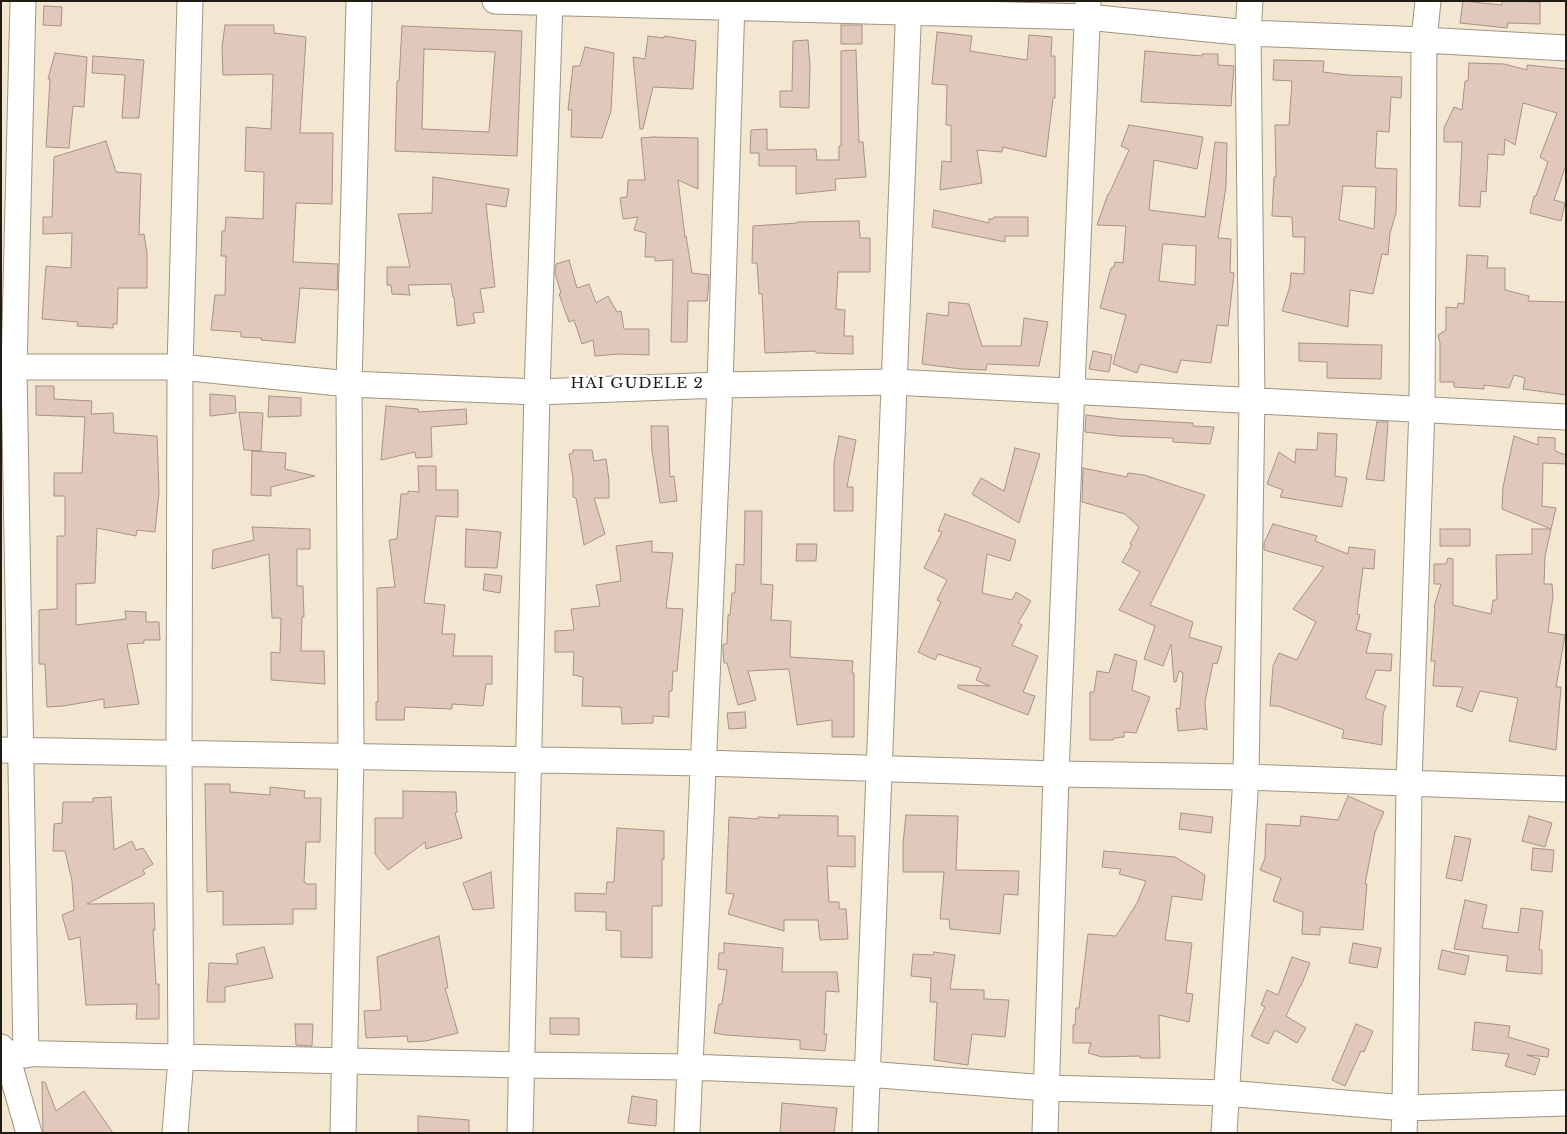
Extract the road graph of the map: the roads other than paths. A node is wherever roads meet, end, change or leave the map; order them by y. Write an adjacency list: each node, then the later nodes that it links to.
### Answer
1 (23, 1): 15 (street)
2 (190, 1): 14 (street)
3 (359, 1): 17 (street)
4 (495, 1): 7 (street)
5 (1250, 1): 11 (street)
6 (1428, 1): 12 (street)
7 (550, 2): 8 (street); 20 (street)
8 (732, 4): 9 (street); 18 (street)
9 (909, 7): 10 (street); 16 (street)
10 (1087, 9): 11 (street); 19 (street)
11 (1248, 33): 12 (street); 21 (street)
12 (1424, 40): 13 (street); 22 (street)
13 (1566, 48)
14 (180, 367): 15 (street); 17 (street); 25 (street)
15 (8, 368): 24 (street)
16 (894, 382): 18 (street); 19 (street); 29 (street)
17 (349, 384): 20 (street); 26 (street)
18 (720, 385): 20 (street); 28 (street)
19 (1072, 391): 21 (street); 30 (street)
20 (538, 392): 27 (street)
21 (1252, 400): 22 (street); 31 (street)
22 (1422, 409): 23 (street); 32 (street)
23 (1566, 417)
24 (11, 750): 25 (street); 34 (street)
25 (179, 754): 26 (street); 35 (street)
26 (351, 756): 27 (street); 45 (street)
27 (529, 760): 28 (street); 36 (street)
28 (703, 763): 29 (street); 37 (street)
29 (879, 768): 30 (street); 38 (street)
30 (1056, 774): 31 (street); 39 (street)
31 (1246, 777): 32 (street); 40 (street)
32 (1409, 783): 33 (street); 42 (street)
33 (1566, 789)
34 (11, 1052): 35 (street); 43 (street)
35 (180, 1058): 36 (street); 44 (street)
36 (521, 1065): 37 (street); 46 (street)
37 (689, 1067): 38 (street); 47 (street)
38 (867, 1074): 39 (street); 48 (street)
39 (1046, 1088): 40 (street); 49 (street)
40 (1226, 1093): 42 (street); 50 (street)
41 (1566, 1103): 42 (street)
42 (1405, 1108): 51 (street)
43 (29, 1133)
44 (175, 1133)
45 (343, 1133)
46 (520, 1133)
47 (687, 1133)
48 (865, 1133)
49 (1045, 1133)
50 (1224, 1133)
51 (1404, 1133)

